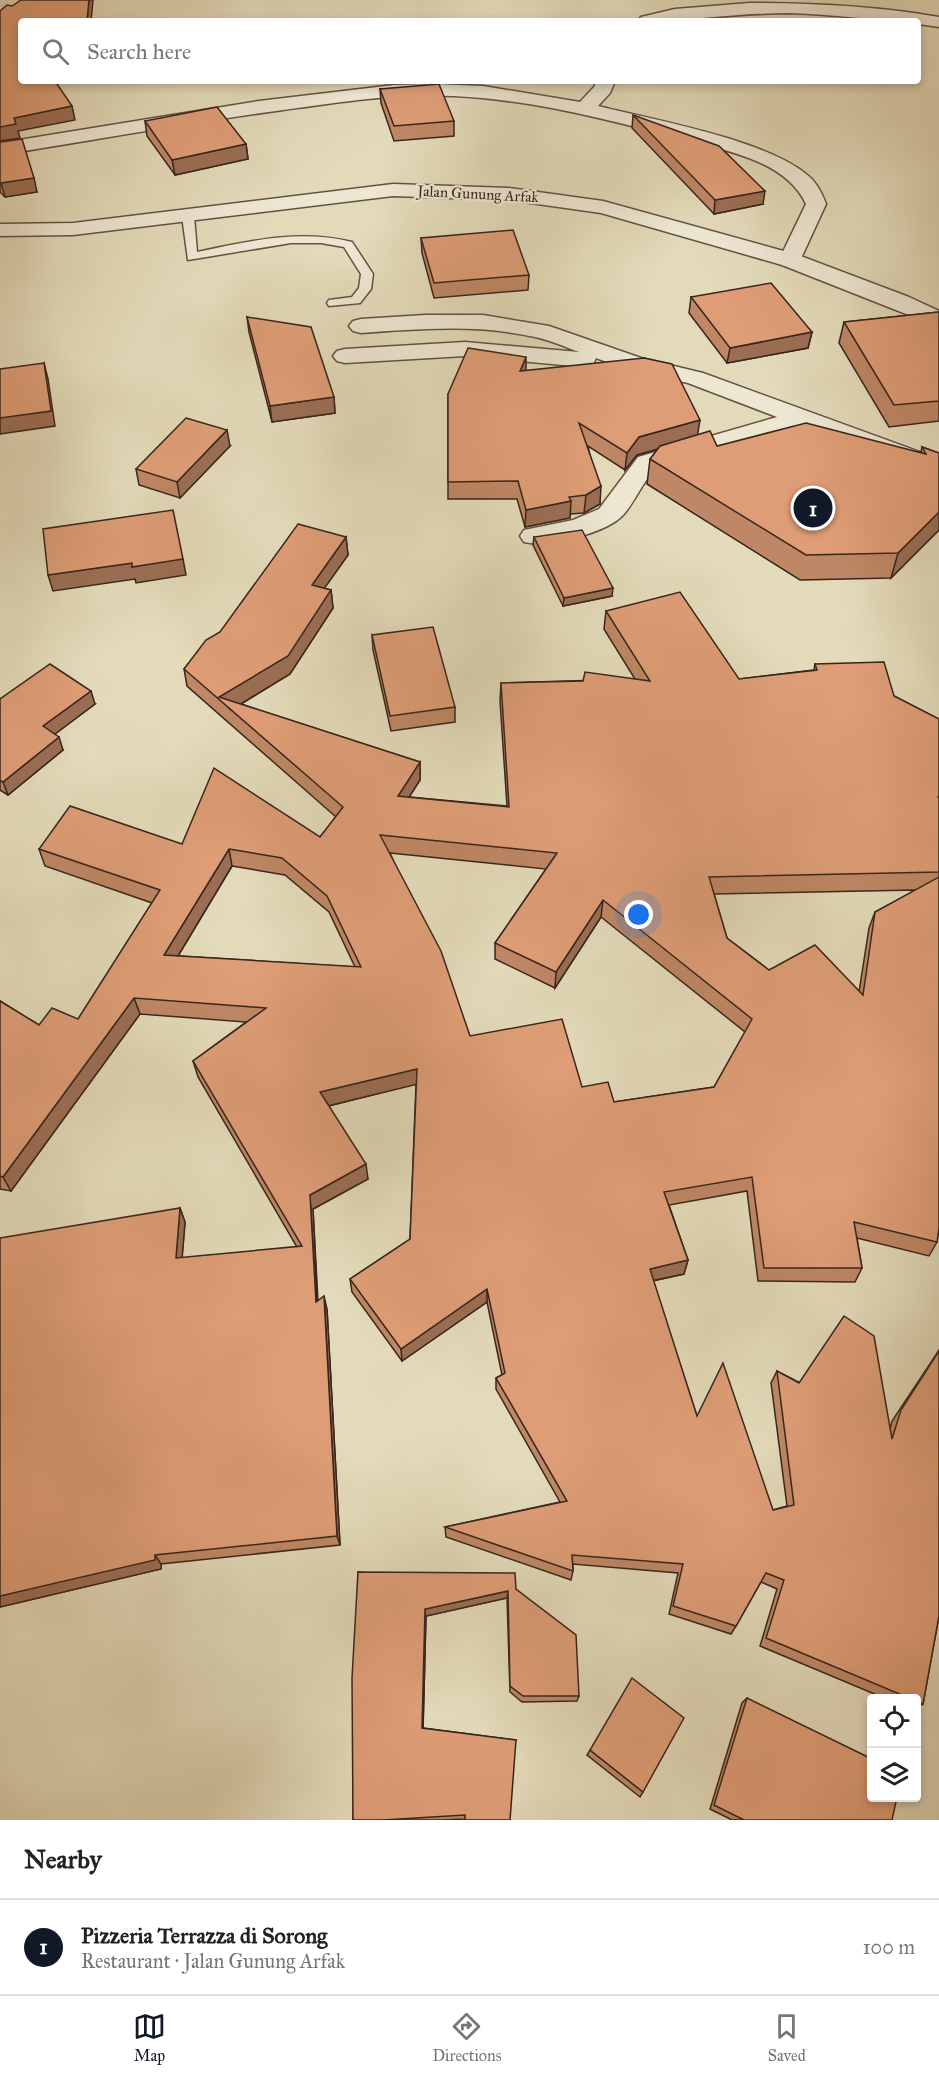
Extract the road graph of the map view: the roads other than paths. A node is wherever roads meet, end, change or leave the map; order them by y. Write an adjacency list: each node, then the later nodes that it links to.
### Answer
1 (652, 18): 2 (street)
2 (918, 18)
3 (921, 19): 4 (street)
4 (939, 22)
5 (605, 84): 6 (street)
6 (585, 109): 7 (street); 10 (street)
7 (0, 149)
8 (188, 216): 9 (street, Jalan Gunung Arfak); 10 (street, Jalan Gunung Arfak); 11 (lane)
9 (0, 230)
10 (790, 260): 12 (street, Jalan Gunung Arfak)
11 (333, 303)
12 (939, 320)
13 (361, 326): 15 (street)
14 (345, 356): 15 (street)
15 (634, 364): 16 (street)
16 (799, 418): 17 (street); 18 (street)
17 (939, 468)
18 (533, 536)

